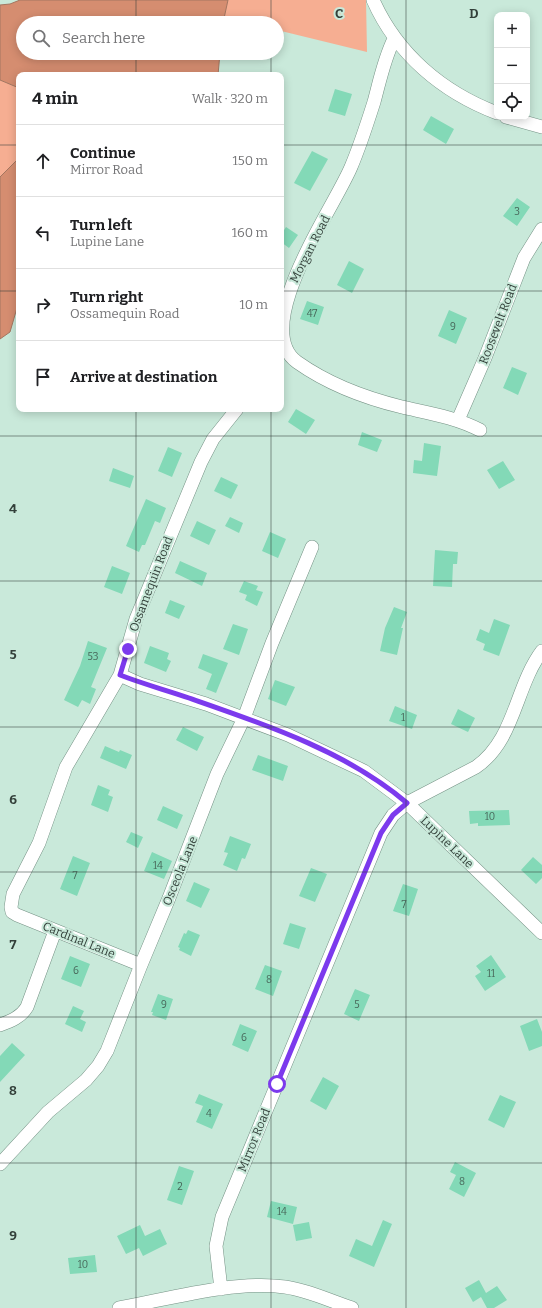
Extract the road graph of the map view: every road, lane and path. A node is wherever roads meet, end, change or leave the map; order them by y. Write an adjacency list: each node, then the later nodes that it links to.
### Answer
1 (373, 0): 2 (street)
2 (394, 39): 3 (street); 7 (street, Morgan Road)
3 (494, 112)
4 (517, 120): 5 (street)
5 (542, 127)
6 (542, 229): 11 (street, Roosevelt Road)
7 (284, 326)
8 (284, 340): 9 (street, Morgan Road)
9 (285, 356): 11 (street, Morgan Road)
10 (235, 412): 15 (street, Ossamequin Road)
11 (458, 420): 12 (street, Morgan Road)
12 (480, 430)
13 (312, 548): 16 (street, Osceola Lane)
14 (542, 651): 17 (street, Mirror Road)
15 (120, 675): 16 (street, Lupine Lane); 18 (street, Ossamequin Road)
16 (244, 718): 17 (street, Lupine Lane); 21 (street, Osceola Lane)
17 (407, 803): 20 (street, Lupine Lane); 24 (street, Mirror Road)
18 (17, 915): 19 (street, Cardinal Lane)
19 (55, 930): 21 (street, Cardinal Lane); 22 (street)
20 (542, 933)
21 (141, 965): 23 (street, Osceola Lane)
22 (0, 1025)
23 (0, 1164)
24 (221, 1288): 25 (street); 26 (street)
25 (118, 1308)
26 (352, 1308)

